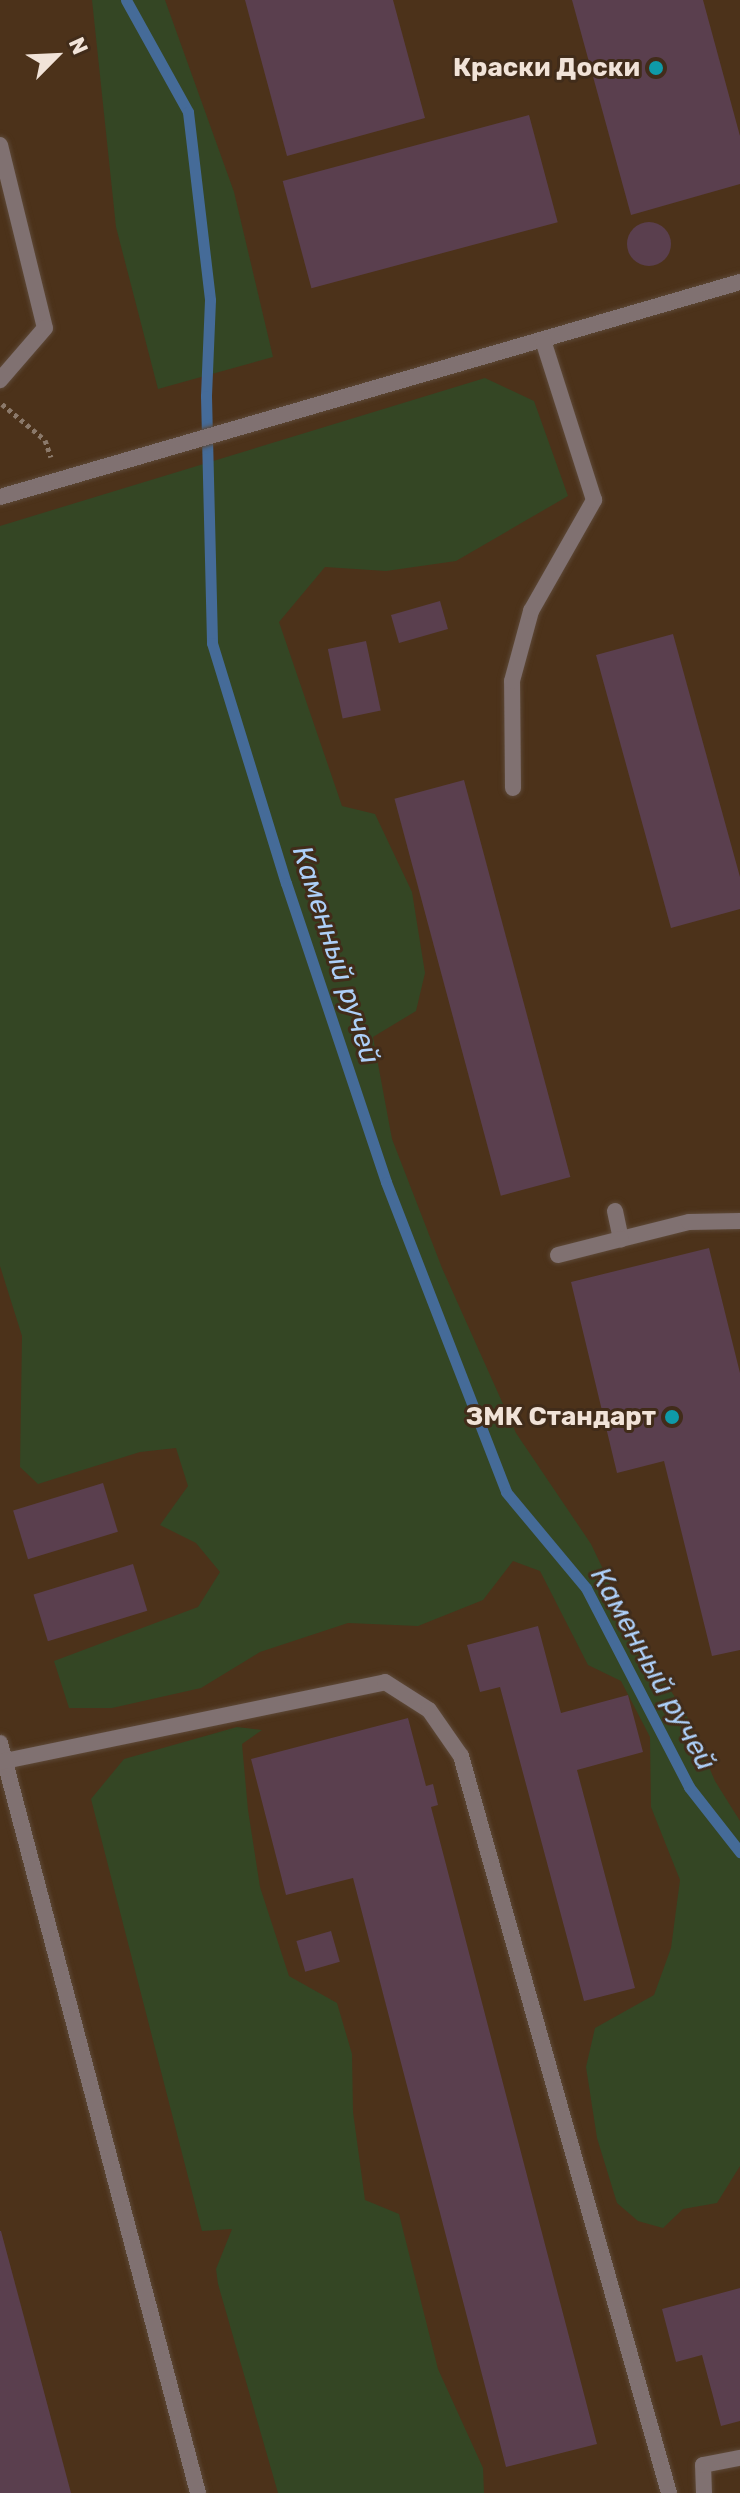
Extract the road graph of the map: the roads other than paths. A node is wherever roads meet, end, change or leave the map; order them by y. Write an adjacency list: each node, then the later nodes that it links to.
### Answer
1 (0, 145): 4 (lane)
2 (740, 282): 3 (lane)
3 (543, 340): 5 (lane); 6 (lane)
4 (0, 380)
5 (0, 497)
6 (513, 788)
7 (615, 1211): 9 (lane)
8 (740, 1221): 9 (lane)
9 (621, 1239): 10 (lane)
10 (558, 1255)
11 (0, 1743): 12 (lane)
12 (2, 1761): 14 (lane); 15 (lane)
13 (740, 2458): 16 (lane)
14 (198, 2493)
15 (669, 2493)
16 (704, 2493)

